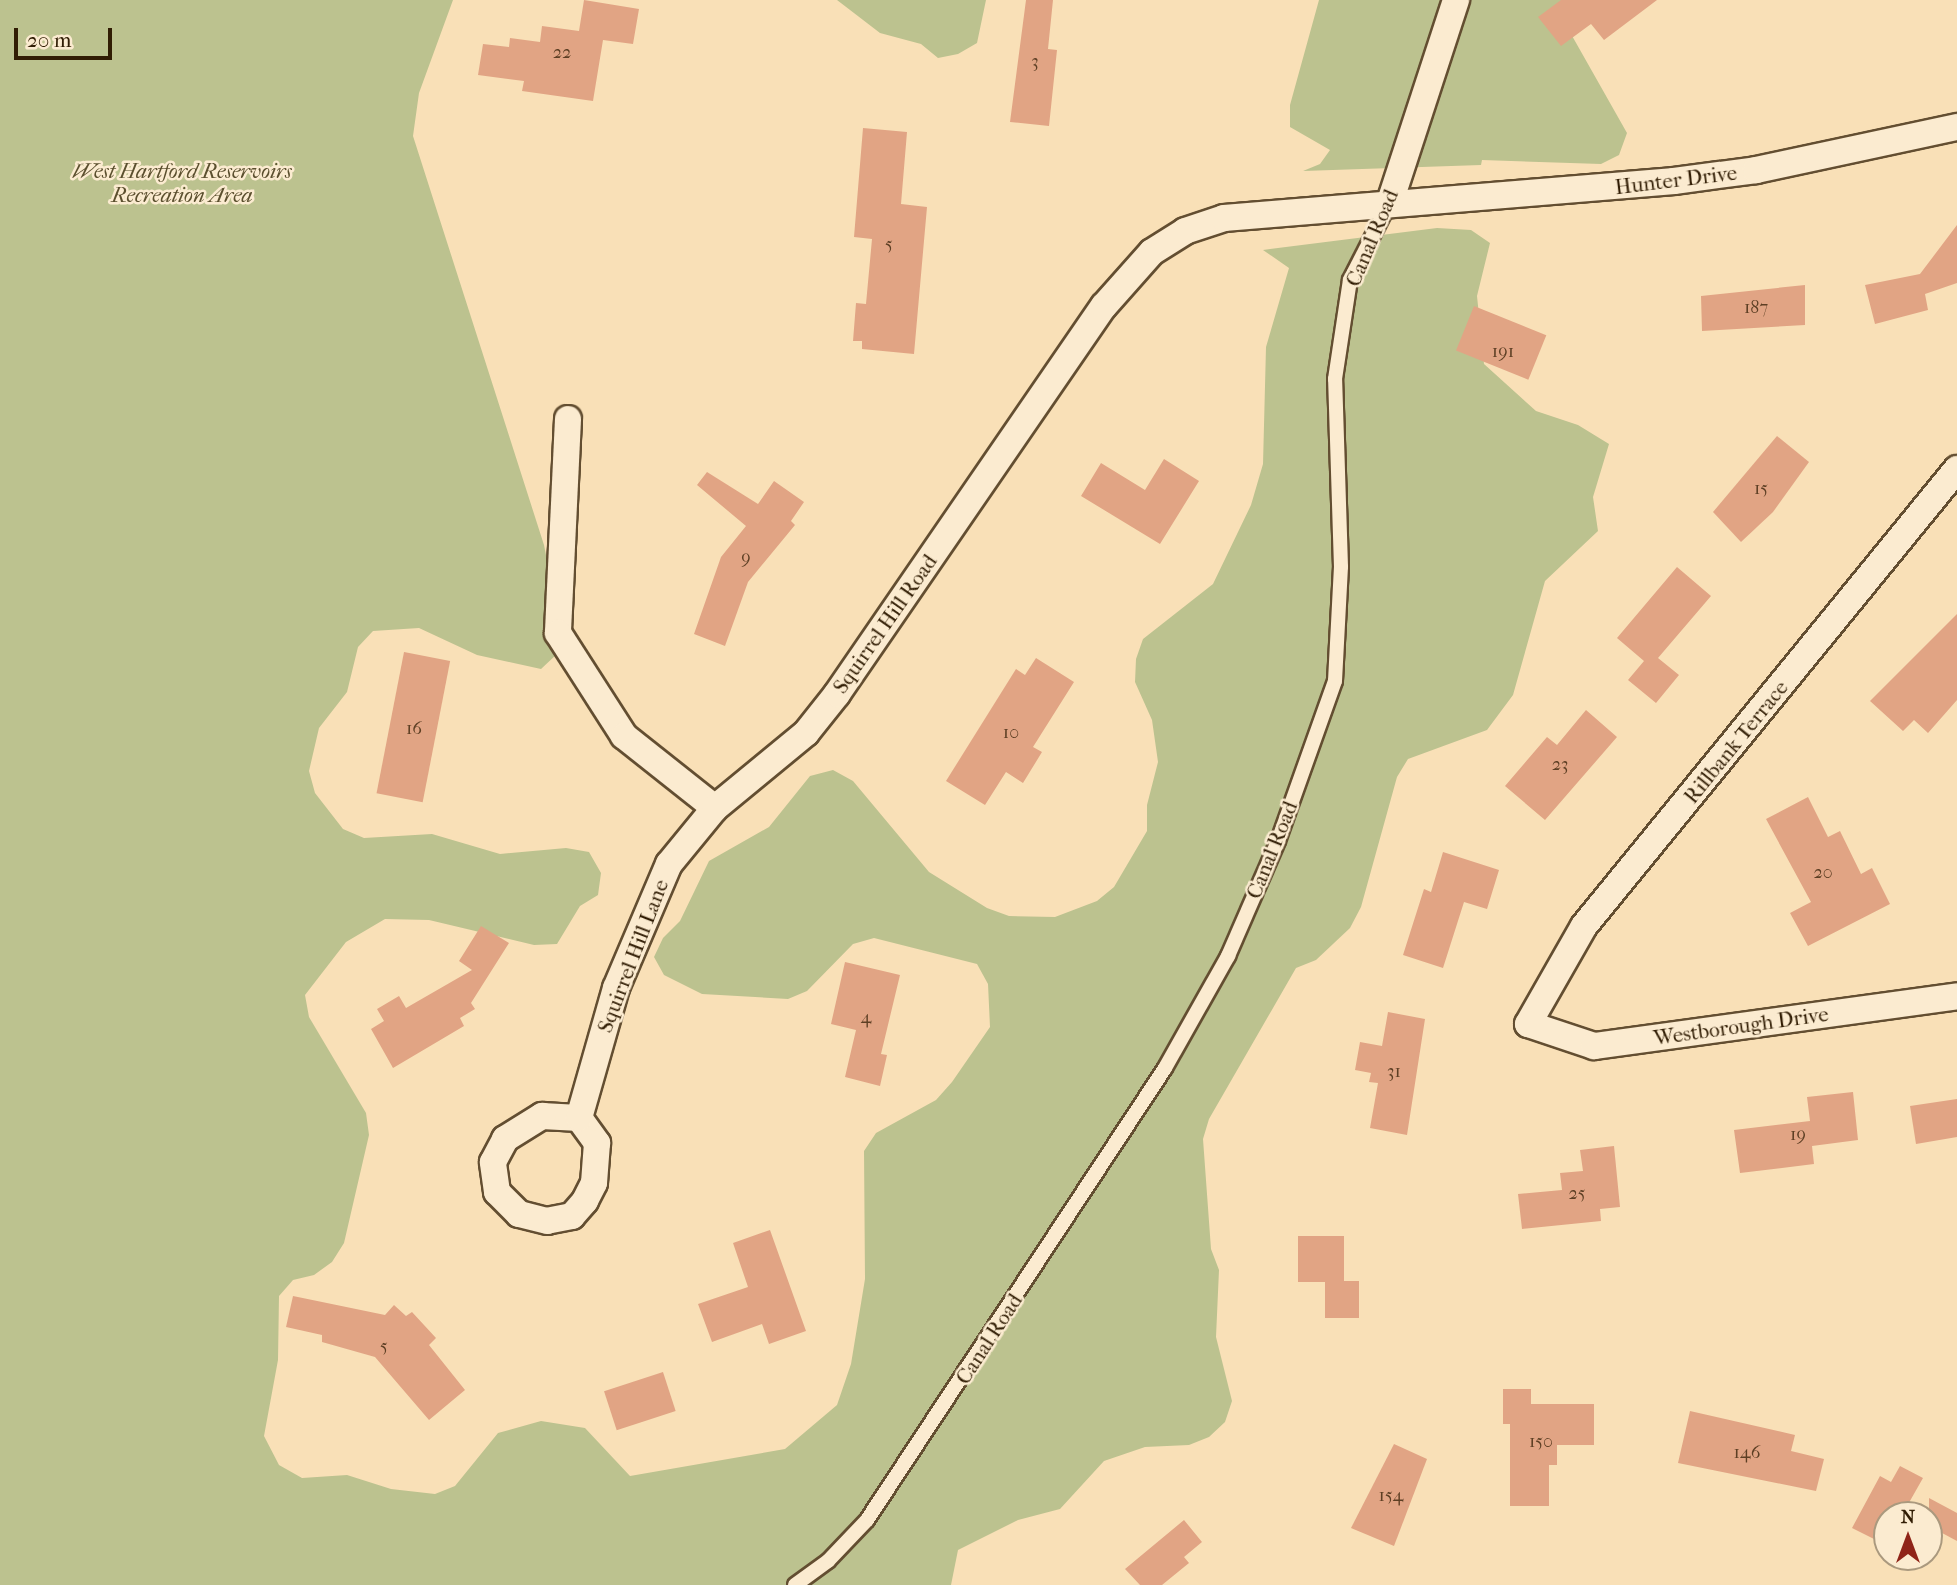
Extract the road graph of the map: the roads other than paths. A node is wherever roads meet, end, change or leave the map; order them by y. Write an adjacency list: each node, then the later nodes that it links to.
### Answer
1 (1455, 0): 3 (street, Canal Road)
2 (1957, 127): 3 (street, Hunter Drive)
3 (1390, 202): 6 (street, Squirrel Hill Road); 10 (lane, Canal Road)
4 (568, 419): 6 (street)
5 (1957, 469): 8 (street, Rillbank Terrace)
6 (715, 808): 9 (street, Squirrel Hill Lane)
7 (1957, 996): 8 (street, Westborough Drive)
8 (1528, 1024)
9 (579, 1118): 9 (street)
10 (795, 1585)

